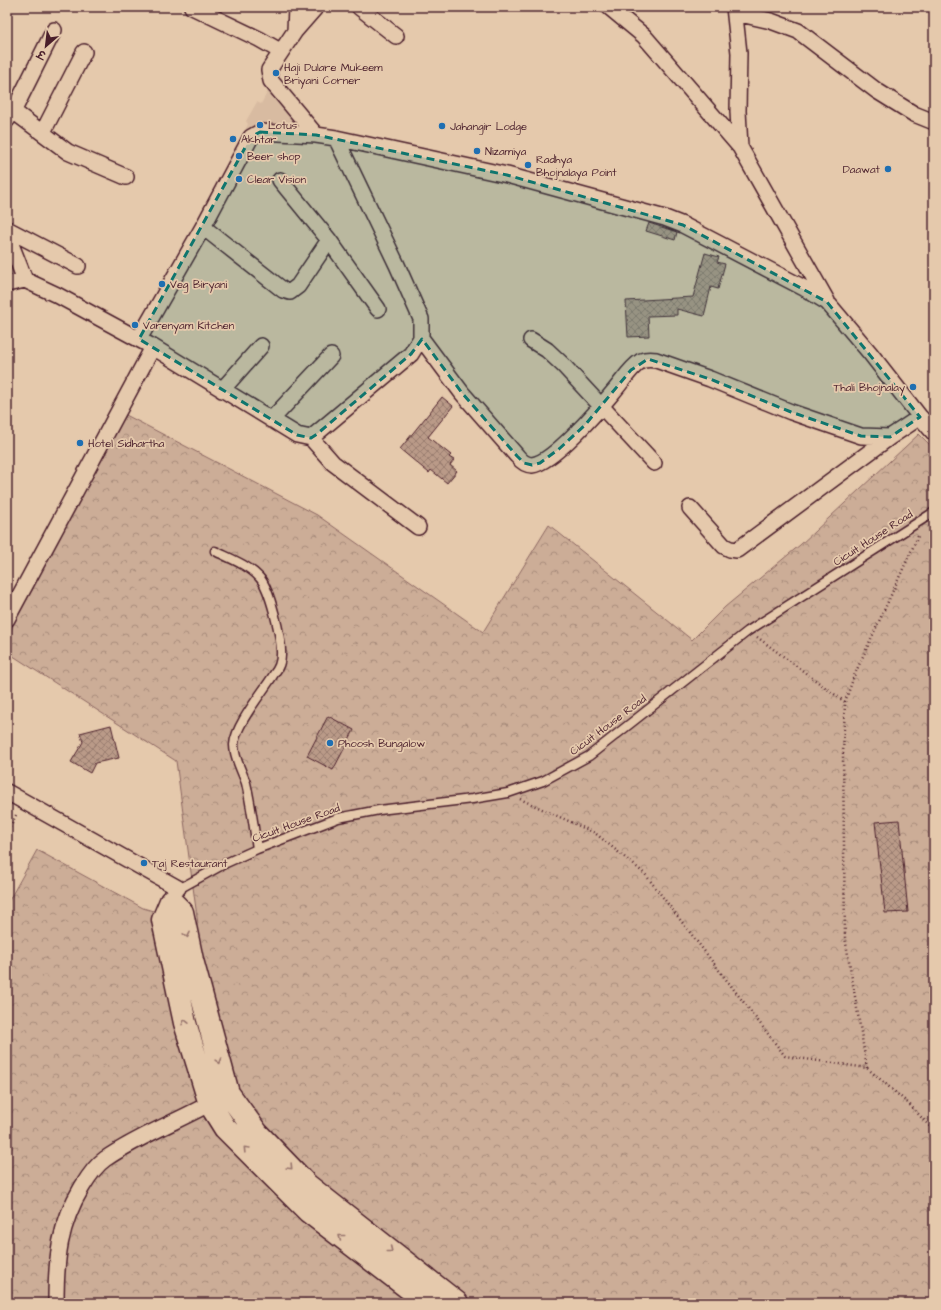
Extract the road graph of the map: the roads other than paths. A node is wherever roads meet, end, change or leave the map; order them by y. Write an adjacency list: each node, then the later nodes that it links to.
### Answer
1 (192, 7): 10 (street)
2 (296, 7): 8 (street)
3 (316, 7): 8 (street)
4 (359, 7): 9 (street)
5 (609, 7): 17 (street)
6 (735, 10): 13 (street); 17 (street)
7 (54, 30): 12 (street)
8 (295, 31): 10 (street)
9 (396, 36)
10 (280, 51): 15 (street)
11 (84, 52): 14 (street)
12 (10, 115): 14 (street)
13 (934, 122)
14 (43, 132): 18 (street)
15 (316, 135): 16 (street); 20 (street)
16 (336, 138): 27 (street); 29 (street)
17 (740, 147): 27 (street)
18 (126, 177)
19 (280, 180): 23 (street)
20 (204, 227): 23 (street); 30 (street)
21 (7, 229): 24 (street)
22 (7, 234): 25 (street)
23 (329, 240): 28 (street)
24 (78, 266)
25 (25, 280): 26 (street); 30 (street)
26 (7, 284)
27 (827, 302): 37 (street)
28 (378, 309)
29 (421, 338): 36 (street); 41 (street)
30 (139, 339): 33 (street)
31 (531, 340): 36 (street)
32 (261, 346): 35 (street)
33 (153, 347): 35 (street); 47 (street)
34 (331, 356): 38 (street)
35 (222, 390): 38 (street)
36 (603, 405): 40 (street); 42 (street)
37 (920, 417): 39 (street); 40 (street)
38 (271, 420): 41 (street)
39 (934, 433)
40 (890, 437): 43 (street)
41 (311, 438): 45 (street)
42 (654, 462)
43 (690, 508)
44 (931, 514): 49 (lane, Cicuit House Road)
45 (418, 527)
46 (215, 550): 49 (lane)
47 (8, 617)
48 (7, 792): 50 (street)
49 (257, 849): 50 (lane, Cicuit House Road)
50 (174, 895): 51 (street)
51 (219, 1098): 52 (street); 53 (street, one-way to 51); 54 (street, one-way to 54)
52 (56, 1303)
53 (428, 1303)
54 (457, 1303)

